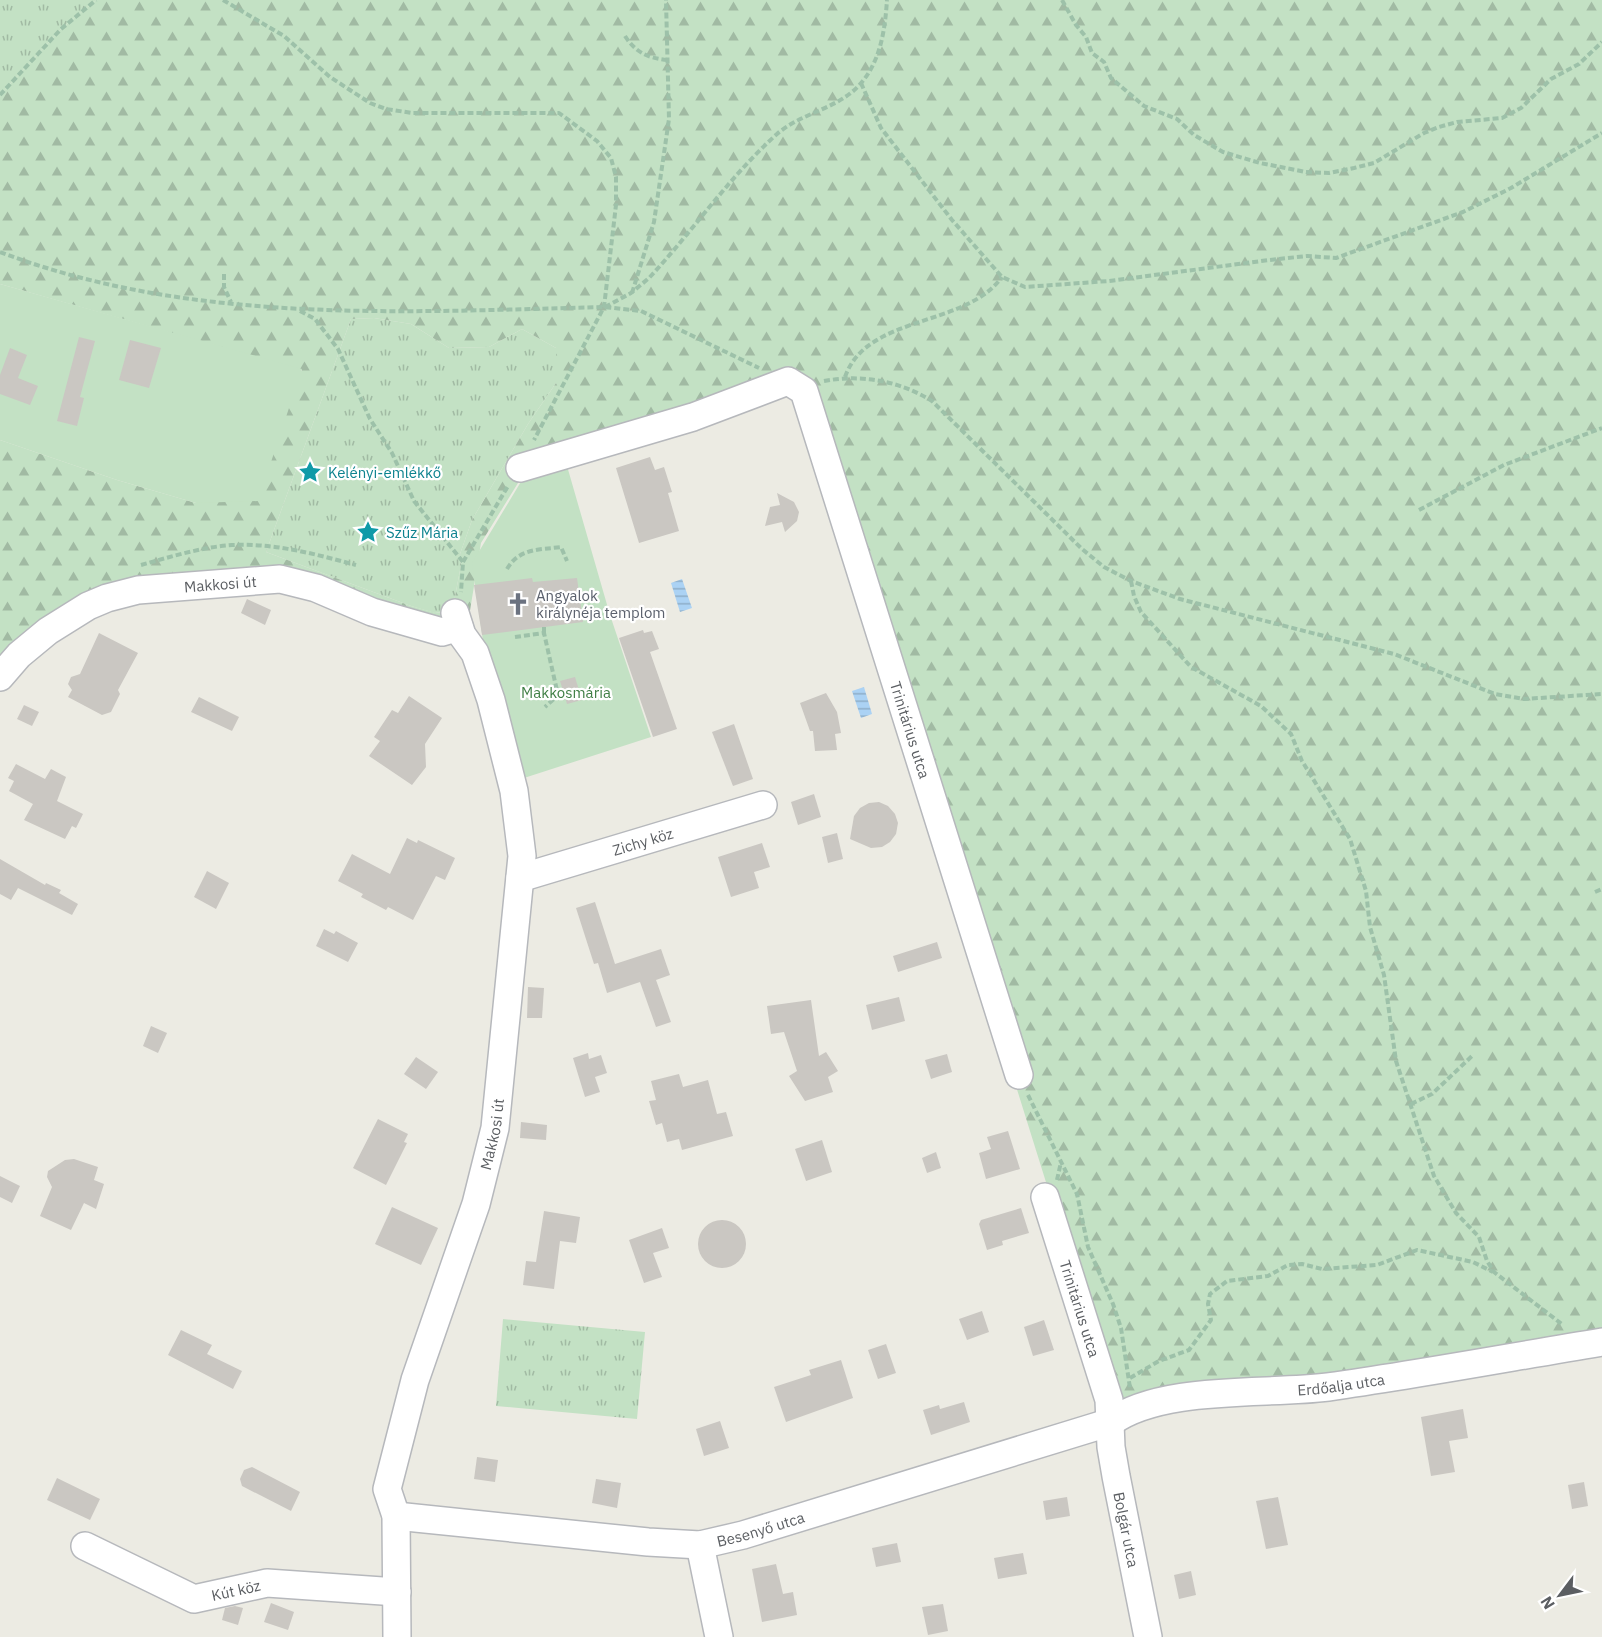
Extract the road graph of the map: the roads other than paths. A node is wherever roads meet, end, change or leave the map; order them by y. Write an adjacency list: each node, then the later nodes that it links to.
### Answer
1 (520, 468): 5 (street, Trinitárius utca)
2 (0, 677): 4 (street, Makkosi út)
3 (763, 805): 4 (street, Zichy köz)
4 (520, 878): 9 (street, Makkosi út)
5 (1019, 1075)
6 (1045, 1197): 8 (street, Trinitárius utca)
7 (1602, 1342): 8 (street, Erdőalja utca)
8 (1117, 1418): 10 (street, Besenyő utca); 15 (street, Bolgár utca)
9 (396, 1516): 10 (street, Besenyő utca); 12 (street, Makkosi út)
10 (700, 1545): 14 (street)
11 (85, 1546): 12 (street, Kút köz)
12 (397, 1592): 13 (street, Makkosi út)
13 (397, 1637)
14 (719, 1637)
15 (1148, 1637)

